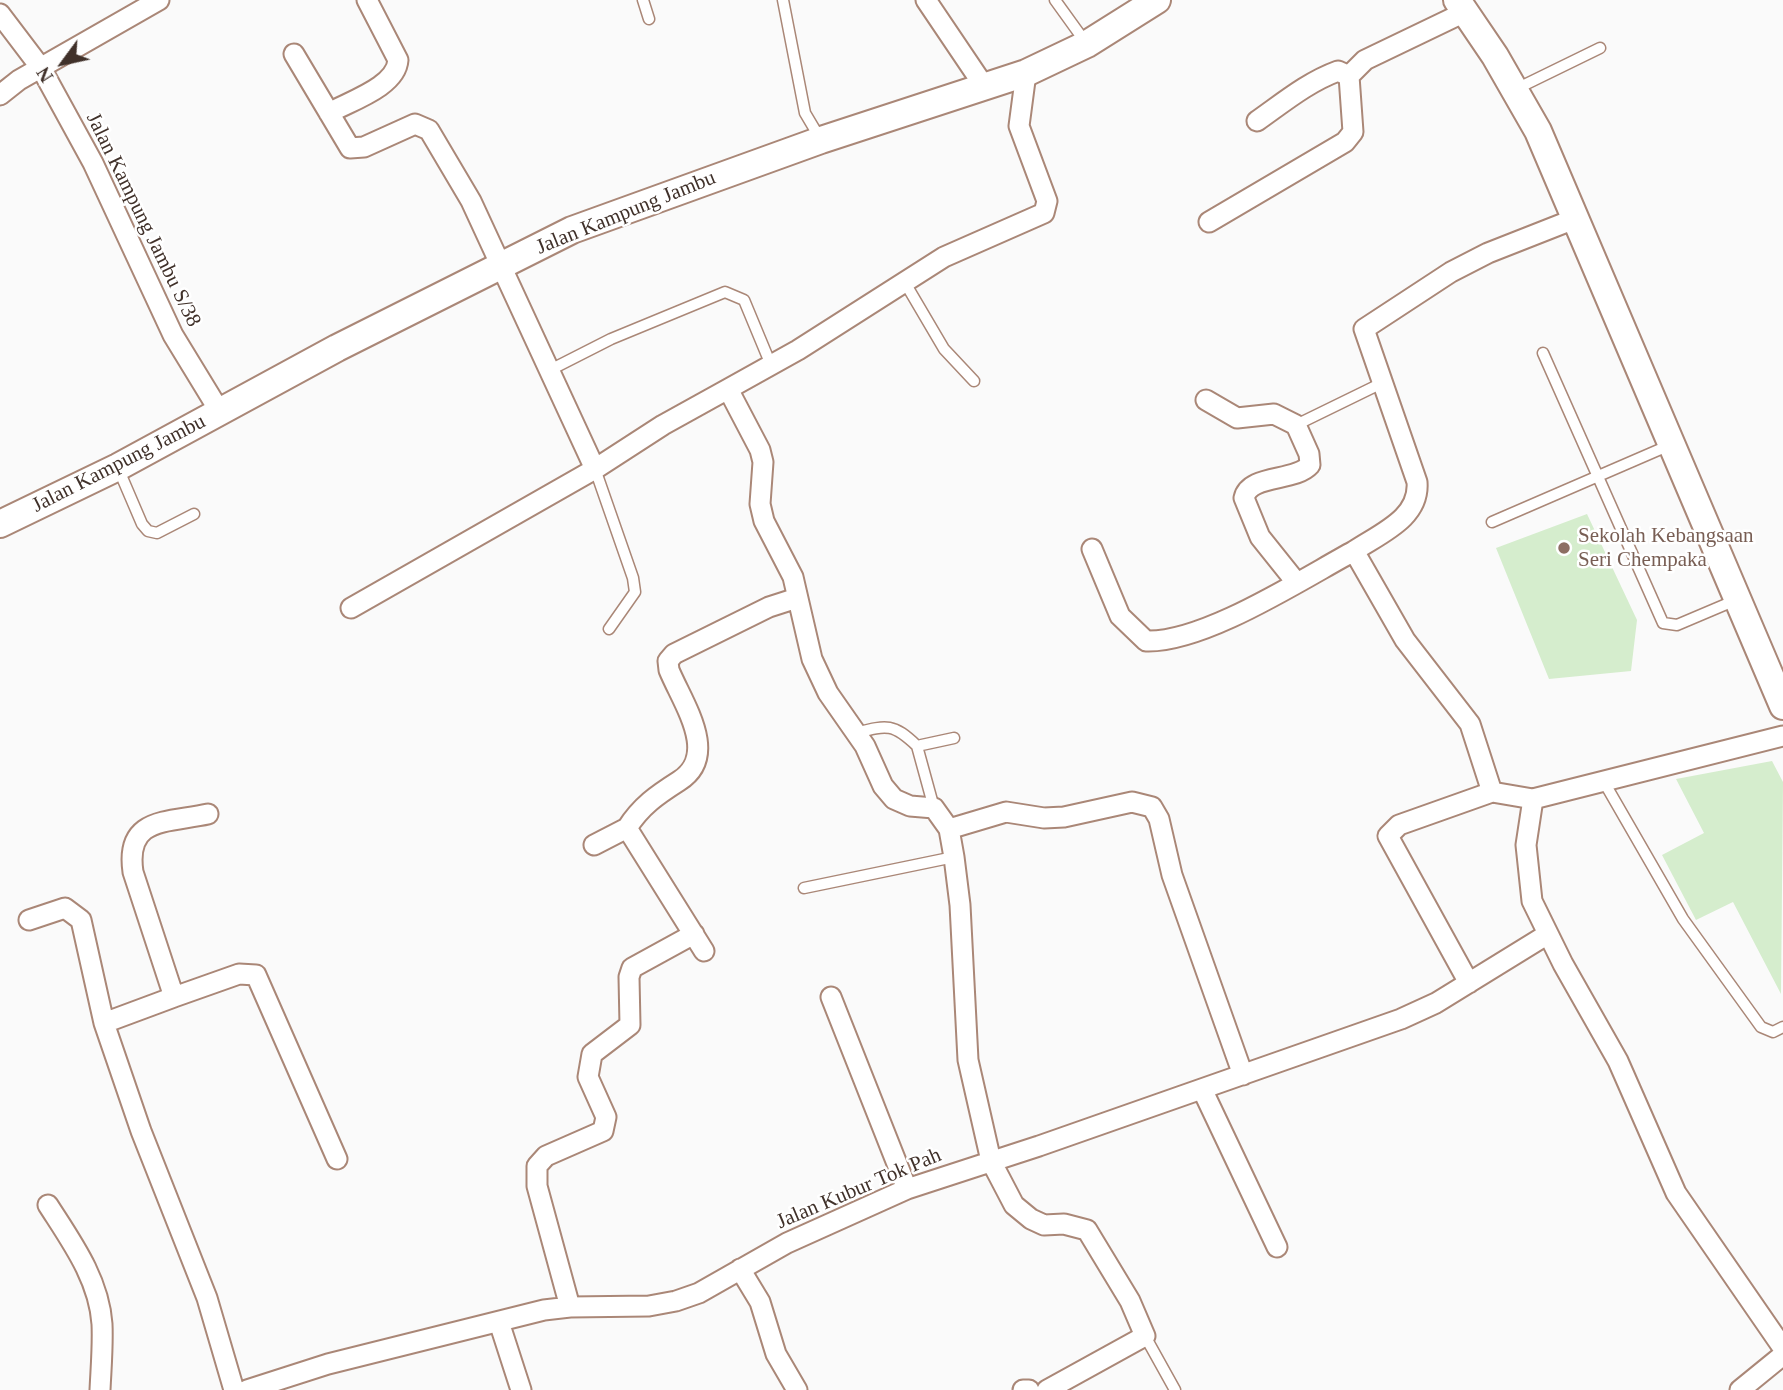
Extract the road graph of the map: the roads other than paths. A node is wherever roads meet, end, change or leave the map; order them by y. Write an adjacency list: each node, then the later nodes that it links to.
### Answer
1 (159, 0): 14 (street)
2 (367, 0): 20 (street)
3 (643, 0): 10 (lane)
4 (783, 0): 22 (lane)
5 (926, 0): 17 (street)
6 (1055, 0): 11 (lane)
7 (1154, 1): 11 (street, Jalan Kampung Jambu)
8 (1462, 4): 16 (street); 18 (street)
9 (0, 14): 14 (street, Jalan Kampung Jambu S/38)
10 (649, 19)
11 (1087, 44): 15 (street, Jalan Kampung Jambu)
12 (1600, 48): 18 (lane)
13 (294, 54): 20 (street)
14 (41, 68): 19 (street); 34 (street, Jalan Kampung Jambu S/38)
15 (1026, 73): 17 (street, Jalan Kampung Jambu); 26 (street)
16 (1349, 76): 21 (street); 24 (street)
17 (984, 86): 22 (street, Jalan Kampung Jambu)
18 (1516, 90): 23 (street)
19 (0, 95)
20 (329, 113): 25 (street)
21 (1257, 121)
22 (821, 140): 25 (street, Jalan Kampung Jambu)
23 (1577, 218): 31 (street); 36 (street)
24 (1209, 222)
25 (501, 266): 29 (street); 34 (street, Jalan Kampung Jambu)
26 (904, 281): 28 (street); 30 (lane)
27 (1543, 353): 39 (lane)
28 (771, 365): 29 (lane); 32 (street)
29 (551, 370): 38 (street)
30 (974, 381)
31 (1382, 383): 35 (lane); 44 (street)
32 (728, 389): 38 (street); 46 (street)
33 (1206, 400): 35 (street)
34 (220, 412): 37 (street, Jalan Kampung Jambu)
35 (1296, 425): 45 (street)
36 (1671, 445): 39 (lane); 47 (street)
37 (118, 467): 40 (lane); 42 (street, Jalan Kampung Jambu)
38 (595, 469): 48 (street); 49 (lane)
39 (1599, 476): 41 (lane); 47 (lane)
40 (194, 514)
41 (1492, 522)
42 (0, 524)
43 (1093, 549): 45 (street)
44 (1354, 551): 45 (street); 56 (street)
45 (1296, 582)
46 (797, 598): 51 (street); 60 (street)
47 (1736, 600): 50 (street)
48 (351, 608)
49 (609, 629)
50 (1783, 706)
51 (856, 733): 54 (lane); 58 (street)
52 (1783, 736): 55 (street)
53 (954, 738): 54 (lane)
54 (917, 746): 58 (lane)
55 (1604, 782): 57 (street); 73 (lane)
56 (1492, 792): 57 (street); 69 (street)
57 (1533, 799): 67 (street)
58 (934, 808): 61 (street)
59 (208, 814): 70 (street)
60 (627, 828): 62 (street); 66 (street)
61 (949, 830): 63 (street); 74 (street)
62 (594, 845)
63 (954, 857): 64 (lane); 77 (street)
64 (804, 888)
65 (29, 920): 72 (street)
66 (694, 934): 68 (street); 82 (street)
67 (1548, 934): 69 (street, Jalan Kubur Tok Pah); 85 (street)
68 (704, 951)
69 (1469, 983): 74 (street, Jalan Kubur Tok Pah)
70 (174, 997): 72 (street); 76 (street)
71 (831, 997): 78 (street)
72 (104, 1023): 88 (street)
73 (1783, 1027)
74 (1243, 1075): 75 (street, Jalan Kubur Tok Pah)
75 (1202, 1089): 77 (street, Jalan Kubur Tok Pah); 80 (street)
76 (337, 1159)
77 (991, 1161): 78 (street, Jalan Kubur Tok Pah); 84 (street)
78 (907, 1189): 81 (street, Jalan Kubur Tok Pah)
79 (48, 1205): 87 (street)
80 (1278, 1247)
81 (740, 1269): 82 (street, Jalan Kubur Tok Pah); 91 (street)
82 (570, 1307): 83 (street, Jalan Kubur Tok Pah)
83 (499, 1322): 89 (street, Jalan Kubur Tok Pah); 90 (street)
84 (1145, 1336): 94 (street); 95 (lane)
85 (1783, 1348)
86 (1783, 1355): 96 (street)
87 (100, 1390)
88 (234, 1390)
89 (247, 1390)
90 (521, 1390)
91 (797, 1390)
92 (1023, 1390): 93 (street)
93 (1029, 1390)
94 (1047, 1390)
95 (1175, 1390)
96 (1740, 1390)

